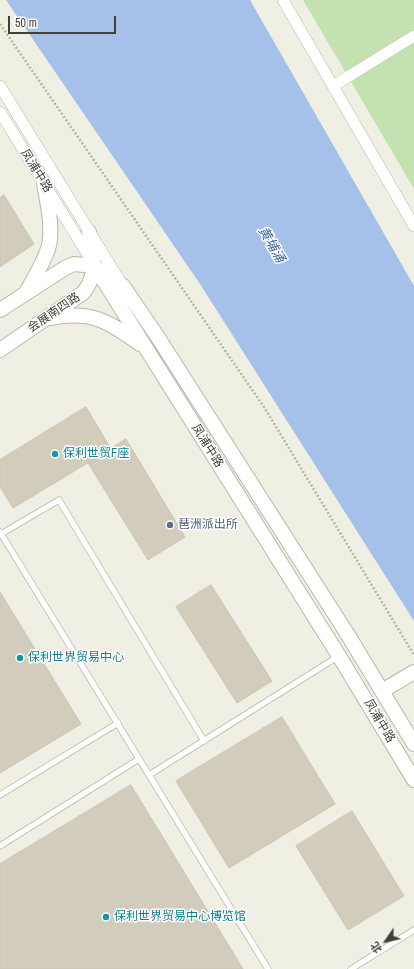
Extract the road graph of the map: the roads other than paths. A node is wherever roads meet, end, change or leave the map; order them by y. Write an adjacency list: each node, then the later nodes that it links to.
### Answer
1 (283, 0): 4 (street)
2 (414, 36): 4 (street)
3 (0, 86): 8 (street, 凤浦中路)
4 (333, 86): 7 (street)
5 (0, 112): 6 (street, 凤浦中路)
6 (44, 183): 9 (street, 凤浦中路); 11 (street)
7 (414, 226)
8 (89, 232): 9 (street, 会展南四路); 10 (street, 凤浦中路)
9 (94, 266): 10 (street); 11 (street); 13 (street, 会展南四路); 14 (street, 凤浦中路)
10 (123, 286): 19 (street, 凤浦中路)
11 (26, 293): 12 (street)
12 (0, 310)
13 (45, 320): 14 (street); 15 (street, 会展南四路)
14 (146, 349): 17 (street, 凤浦中路)
15 (0, 350)
16 (1, 533): 20 (lane); 21 (lane)
17 (339, 656): 21 (lane); 25 (street, 凤浦中路)
18 (414, 672): 19 (street)
19 (382, 691): 22 (street, 凤浦中路)
20 (118, 723): 23 (lane); 26 (lane)
21 (204, 740): 24 (lane)
22 (414, 744)
23 (139, 758): 24 (lane); 27 (lane)
24 (149, 775): 29 (lane)
25 (414, 780)
26 (0, 795)
27 (0, 846)
28 (414, 930): 30 (lane)
29 (268, 969)
30 (351, 969)

